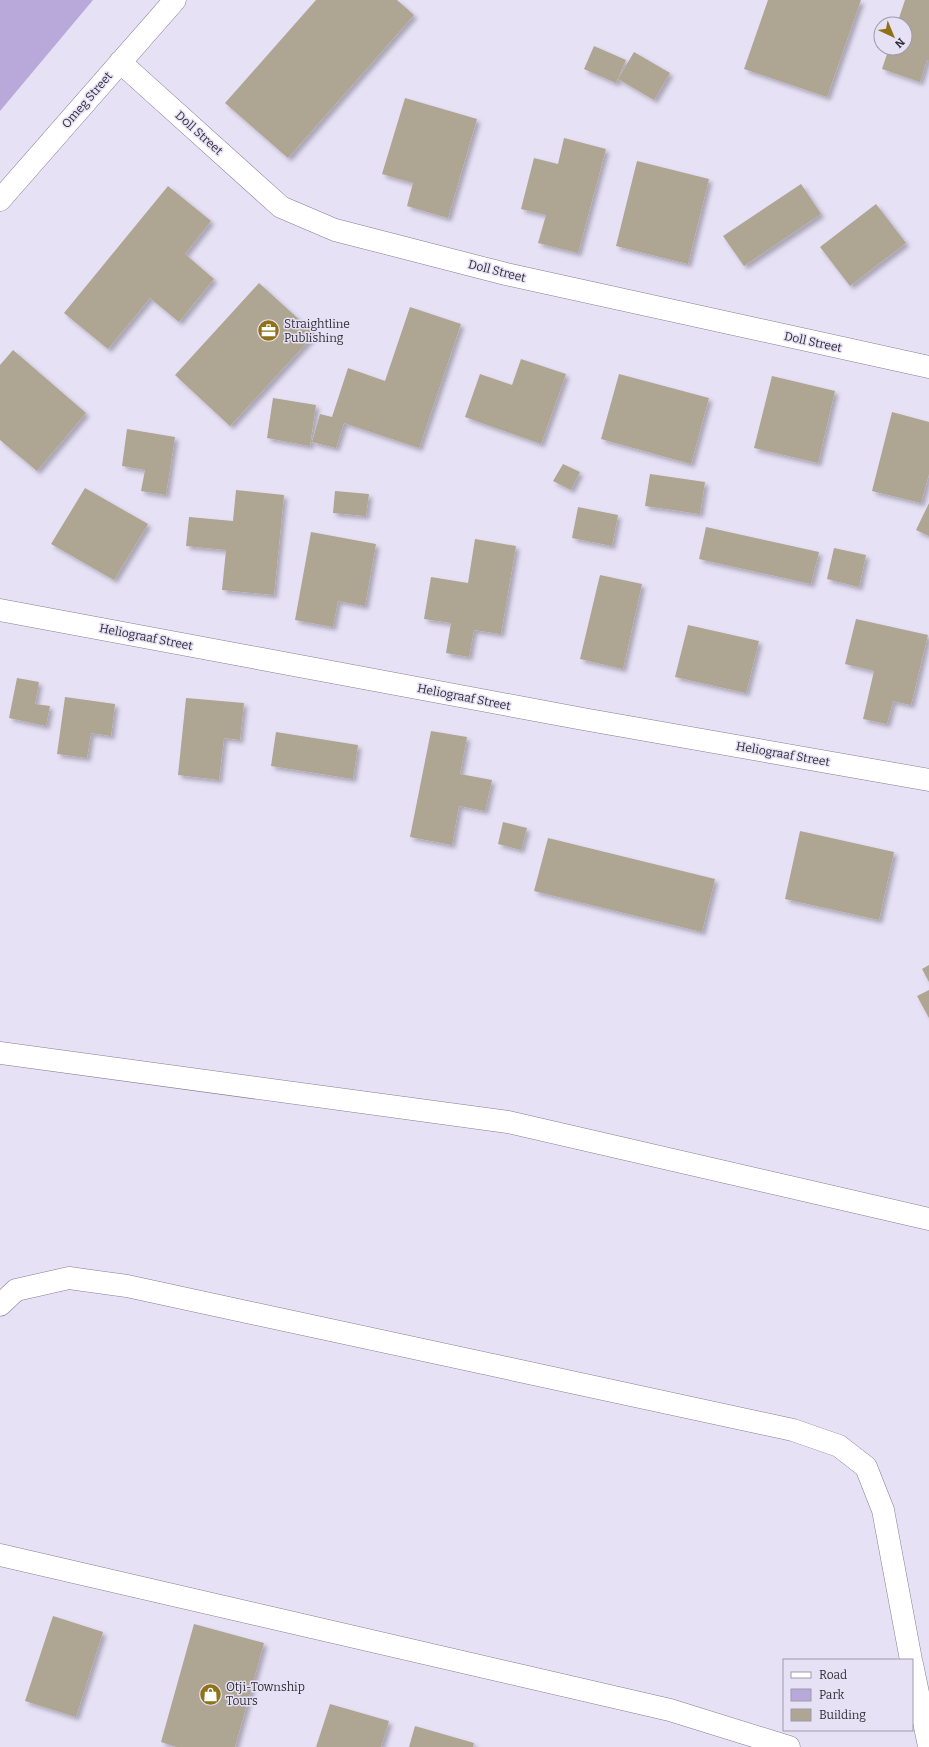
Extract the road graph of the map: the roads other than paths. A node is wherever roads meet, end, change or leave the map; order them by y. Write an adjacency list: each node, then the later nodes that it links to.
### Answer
1 (175, 0): 2 (main road, Omeg Street)
2 (120, 62): 3 (main road, Omeg Street); 4 (main road, Doll Street)
3 (0, 200)
4 (929, 367)
5 (0, 610): 6 (main road, Heliograaf Street)
6 (929, 780)
7 (0, 1053): 8 (main road)
8 (929, 1219)
9 (0, 1305): 11 (main road)
10 (0, 1555): 14 (main road)
11 (911, 1659)
12 (913, 1669): 13 (main road)
13 (929, 1746)
14 (789, 1747)

